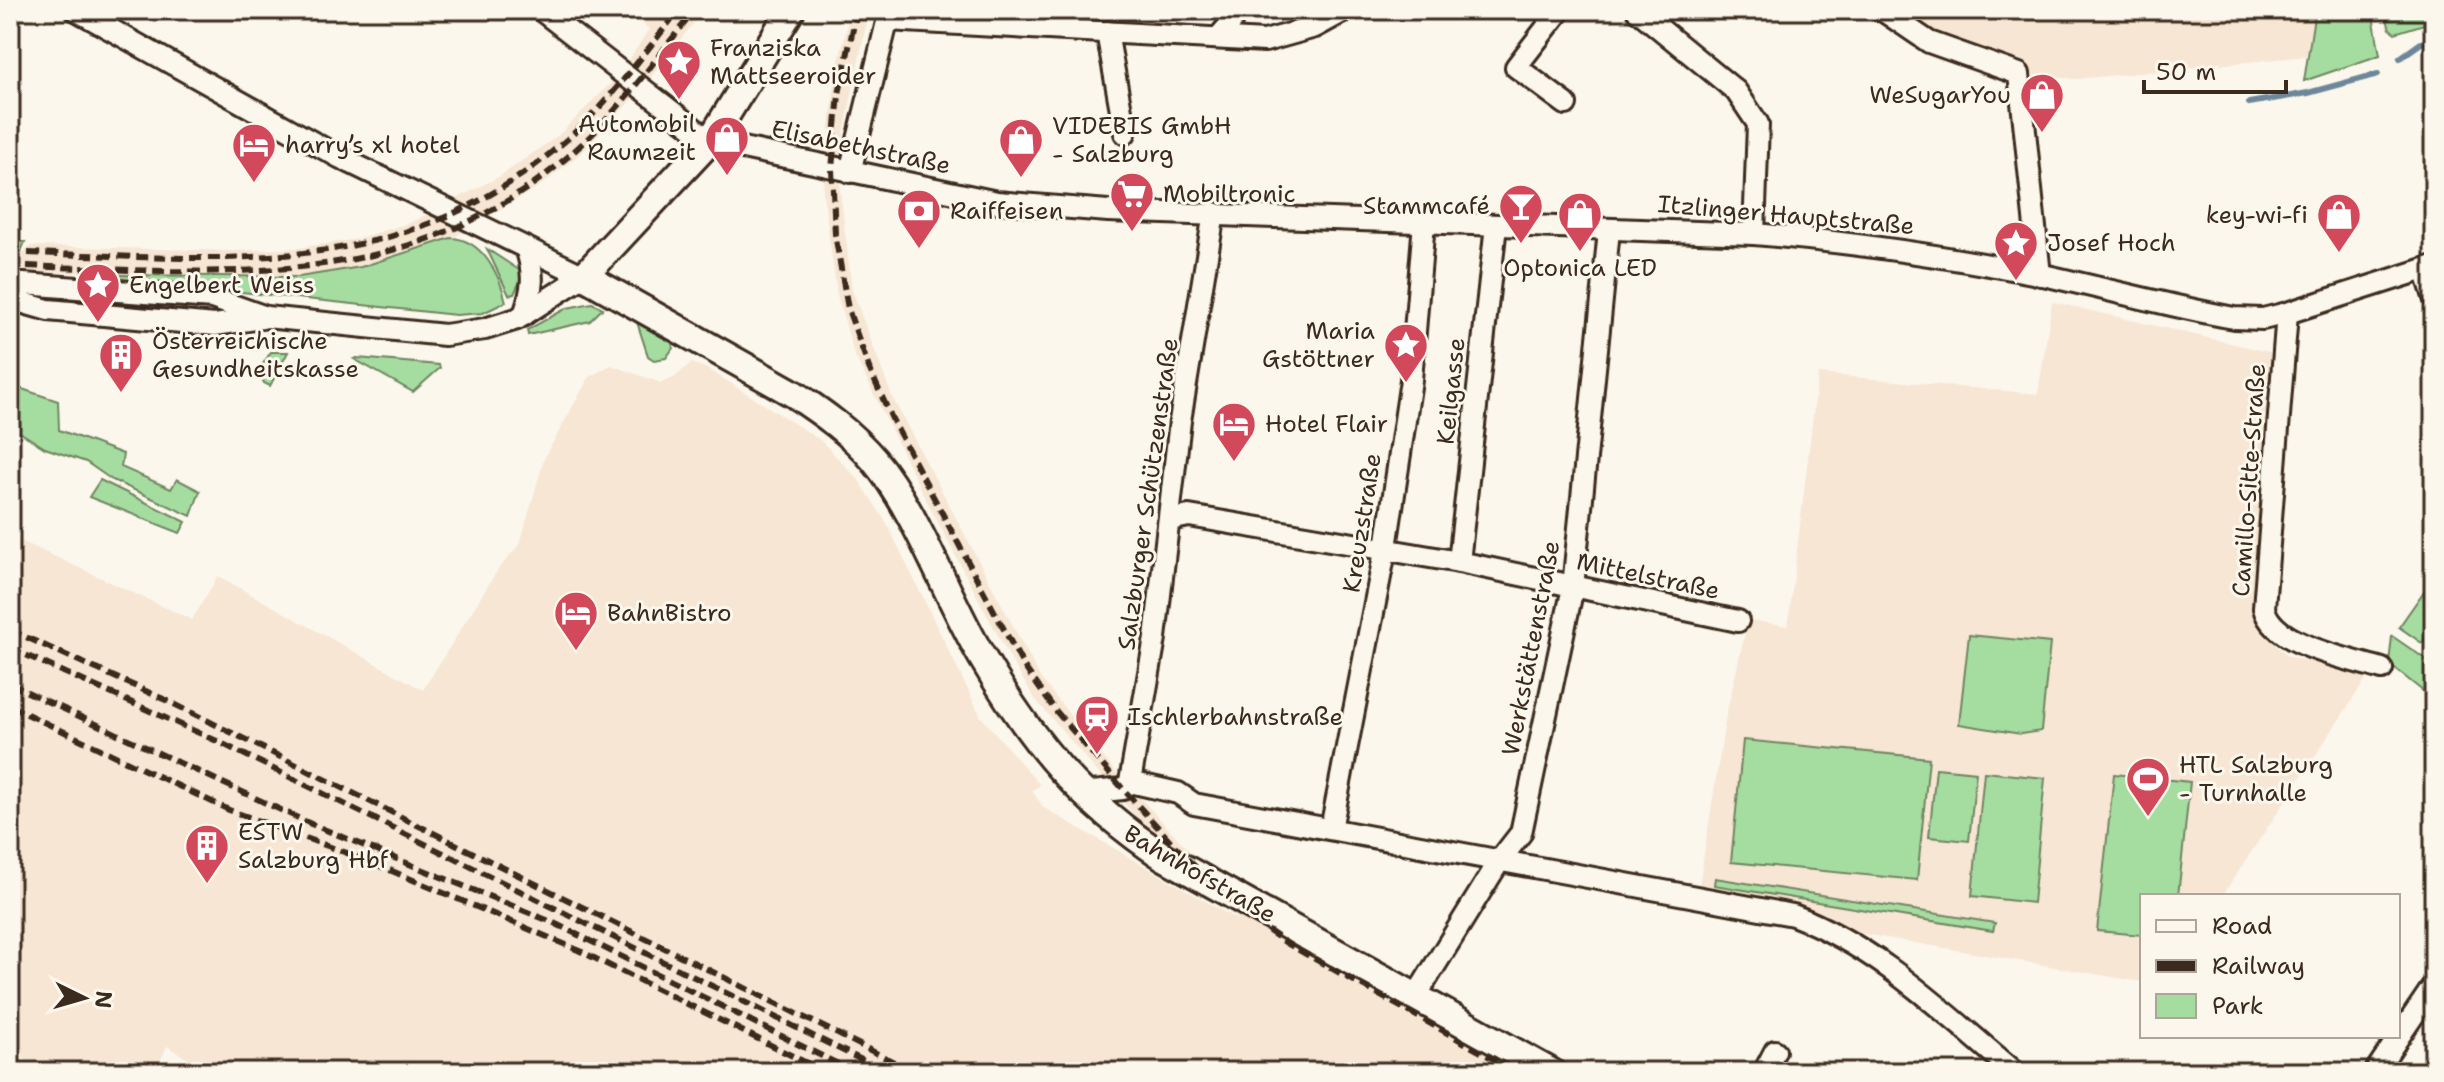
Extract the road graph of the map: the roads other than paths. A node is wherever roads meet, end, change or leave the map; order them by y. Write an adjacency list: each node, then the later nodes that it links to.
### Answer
1 (76, 10): 21 (street)
2 (541, 10): 14 (street, Elisabethstraße)
3 (791, 10): 14 (main road)
4 (1231, 10): 11 (street)
5 (1346, 10): 11 (street)
6 (1560, 10): 12 (street)
7 (1637, 10): 20 (street)
8 (1882, 10): 23 (street)
9 (889, 15): 10 (street); 15 (street)
10 (1107, 32): 11 (street); 13 (street)
11 (1219, 37)
12 (1566, 104)
13 (1125, 133)
14 (710, 141): 15 (street, Elisabethstraße); 24 (main road)
15 (850, 172): 16 (street, Elisabethstraße)
16 (1214, 213): 17 (street, Itzlinger Hauptstraße); 31 (street, Salzburger Schützenstraße)
17 (1424, 222): 18 (street, Itzlinger Hauptstraße); 32 (street, Kreuzstraße)
18 (1496, 225): 19 (street, Itzlinger Hauptstraße); 33 (street, Keilgasse)
19 (1609, 230): 20 (street, Itzlinger Hauptstraße); 34 (street, Werkstättenstraße)
20 (1754, 234): 23 (street, Itzlinger Hauptstraße)
21 (526, 248): 24 (street); 29 (street)
22 (2429, 267): 26 (street); 28 (street, Itzlinger Hauptstraße)
23 (2040, 275): 28 (street, Itzlinger Hauptstraße)
24 (584, 276): 29 (street); 38 (main road, Bahnhofstraße)
25 (10, 283): 30 (street)
26 (2434, 297)
27 (10, 299): 30 (street)
28 (2287, 313): 36 (street, Camillo-Sitte-Straße)
29 (524, 315): 30 (street)
30 (266, 317)
31 (1169, 520): 32 (street, Mittelstraße); 37 (street, Salzburger Schützenstraße)
32 (1386, 551): 33 (street, Mittelstraße); 40 (street, Kreuzstraße)
33 (1459, 562): 34 (street, Mittelstraße)
34 (1573, 587): 35 (street, Mittelstraße); 41 (street, Werkstättenstraße)
35 (1738, 621)
36 (2382, 669)
37 (1127, 785): 38 (street); 39 (street, Salzburger Schützenstraße); 40 (street)
38 (1082, 793): 39 (main road, Bahnhofstraße)
39 (1118, 827): 43 (main road, Bahnhofstraße)
40 (1331, 829): 41 (street)
41 (1500, 860): 43 (street, Werkstättenstraße); 49 (street)
42 (2434, 985): 44 (street)
43 (1416, 996): 47 (main road, Bahnhofstraße)
44 (2400, 1035)
45 (2398, 1038): 50 (street)
46 (1775, 1051): 48 (street)
47 (1551, 1072)
48 (1764, 1072)
49 (2015, 1072)
50 (2375, 1072)

